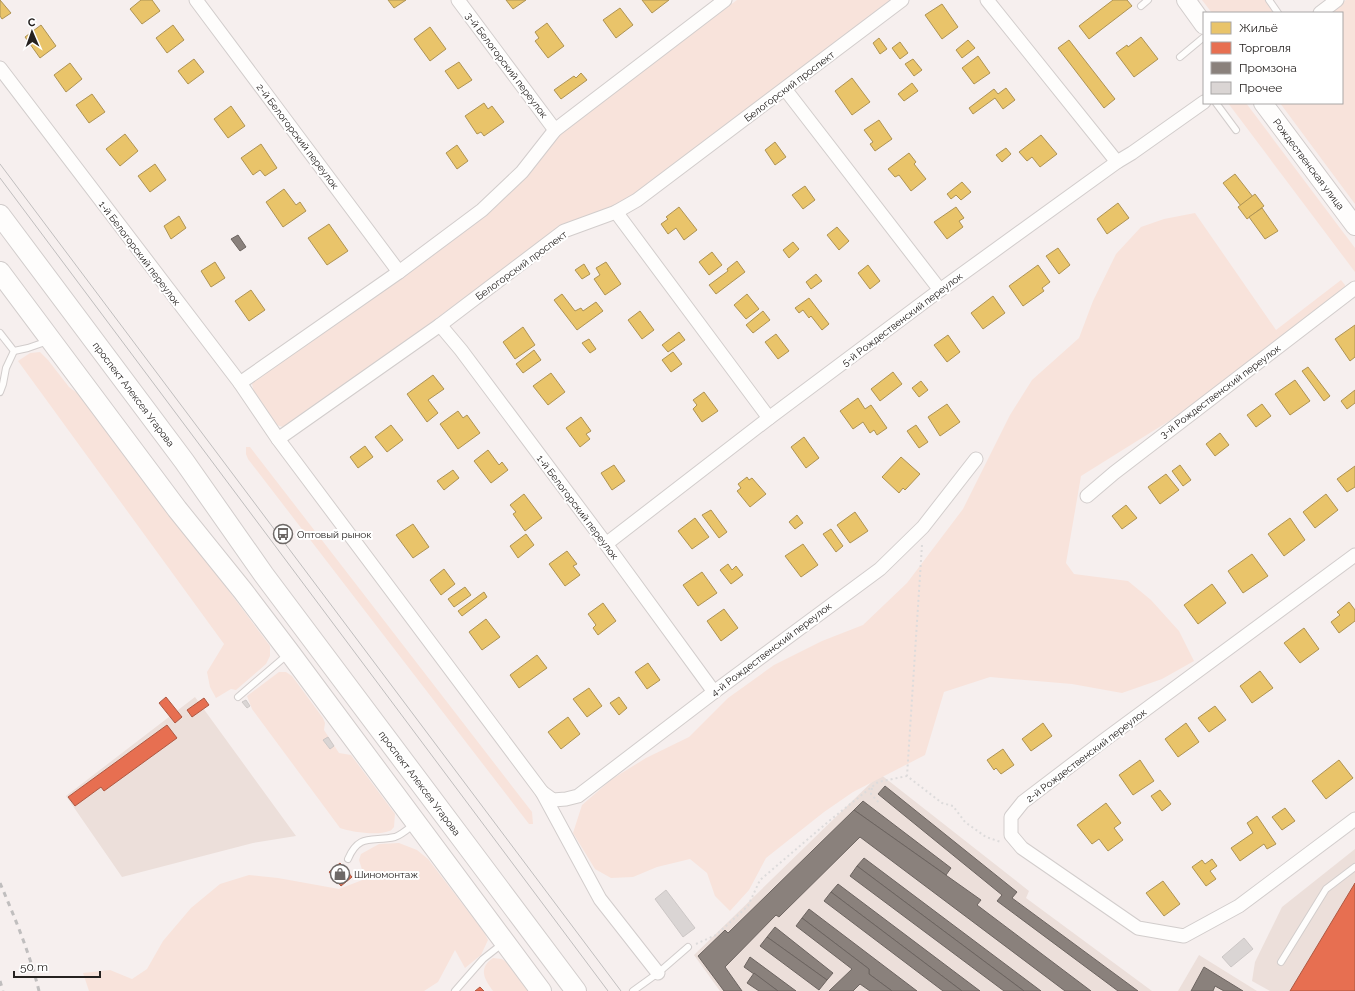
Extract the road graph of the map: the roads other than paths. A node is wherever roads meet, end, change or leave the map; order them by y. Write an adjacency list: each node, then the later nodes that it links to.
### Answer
1 (196, 0): 28 (street, 2-й Белогорский переулок)
2 (458, 0): 21 (street, 3-й Белогорский переулок)
3 (902, 0): 17 (street, Белогорский проспект)
4 (987, 0): 23 (street)
5 (1148, 0): 10 (lane)
6 (1186, 0): 13 (main road)
7 (1269, 0): 11 (lane)
8 (1337, 0): 12 (street)
9 (722, 1): 21 (street)
10 (1141, 6)
11 (1277, 12)
12 (1321, 12)
13 (1203, 24)
14 (1203, 38): 15 (lane)
15 (1180, 58)
16 (0, 68): 35 (street, 1-й Белогорский переулок)
17 (785, 89): 24 (street, Белогорский проспект); 30 (street)
18 (1203, 103): 23 (street, 5-й Рождественский переулок)
19 (1217, 104): 22 (lane)
20 (1264, 104): 26 (main road, Рождественская улица)
21 (555, 130): 28 (street)
22 (1236, 130)
23 (1118, 162): 30 (street, 5-й Рождественский переулок)
24 (616, 212): 31 (street, Белогорский проспект); 37 (street)
25 (0, 215): 43 (main road, проспект Алексея Угарова)
26 (1355, 226)
27 (0, 272): 33 (main road)
28 (399, 272): 35 (street)
29 (1355, 288): 40 (street, 3-й Рождественский переулок)
30 (940, 290): 37 (street, 5-й Рождественский переулок)
31 (440, 325): 38 (street, Белогорский проспект); 41 (street, 1-й Белогорский переулок)
32 (0, 333): 34 (lane)
33 (51, 340): 34 (lane); 44 (main road)
34 (14, 351): 36 (lane)
35 (240, 383): 38 (street, 1-й Белогорский переулок)
36 (0, 392)
37 (769, 418): 41 (street, 5-й Рождественский переулок)
38 (278, 439): 48 (street, 1-й Белогорский переулок)
39 (976, 459): 46 (street, 4-й Рождественский переулок)
40 (1087, 496)
41 (606, 544): 46 (street, 1-й Белогорский переулок)
42 (1355, 555): 49 (street, 2-й Рождественский переулок)
43 (264, 575): 44 (main road); 59 (main road, проспект Алексея Угарова)
44 (242, 591): 45 (main road)
45 (290, 653): 47 (lane); 50 (main road)
46 (714, 692): 48 (street, 4-й Рождественский переулок)
47 (238, 697)
48 (542, 792): 56 (street, 1-й Белогорский переулок)
49 (1355, 818)
50 (416, 823): 51 (lane); 53 (main road)
51 (348, 859)
52 (1355, 867): 55 (lane)
53 (505, 941): 57 (lane); 58 (main road)
54 (688, 948): 56 (lane)
55 (1280, 962)
56 (658, 973): 60 (lane)
57 (455, 991)
58 (541, 991)
59 (576, 991)
60 (633, 991)

